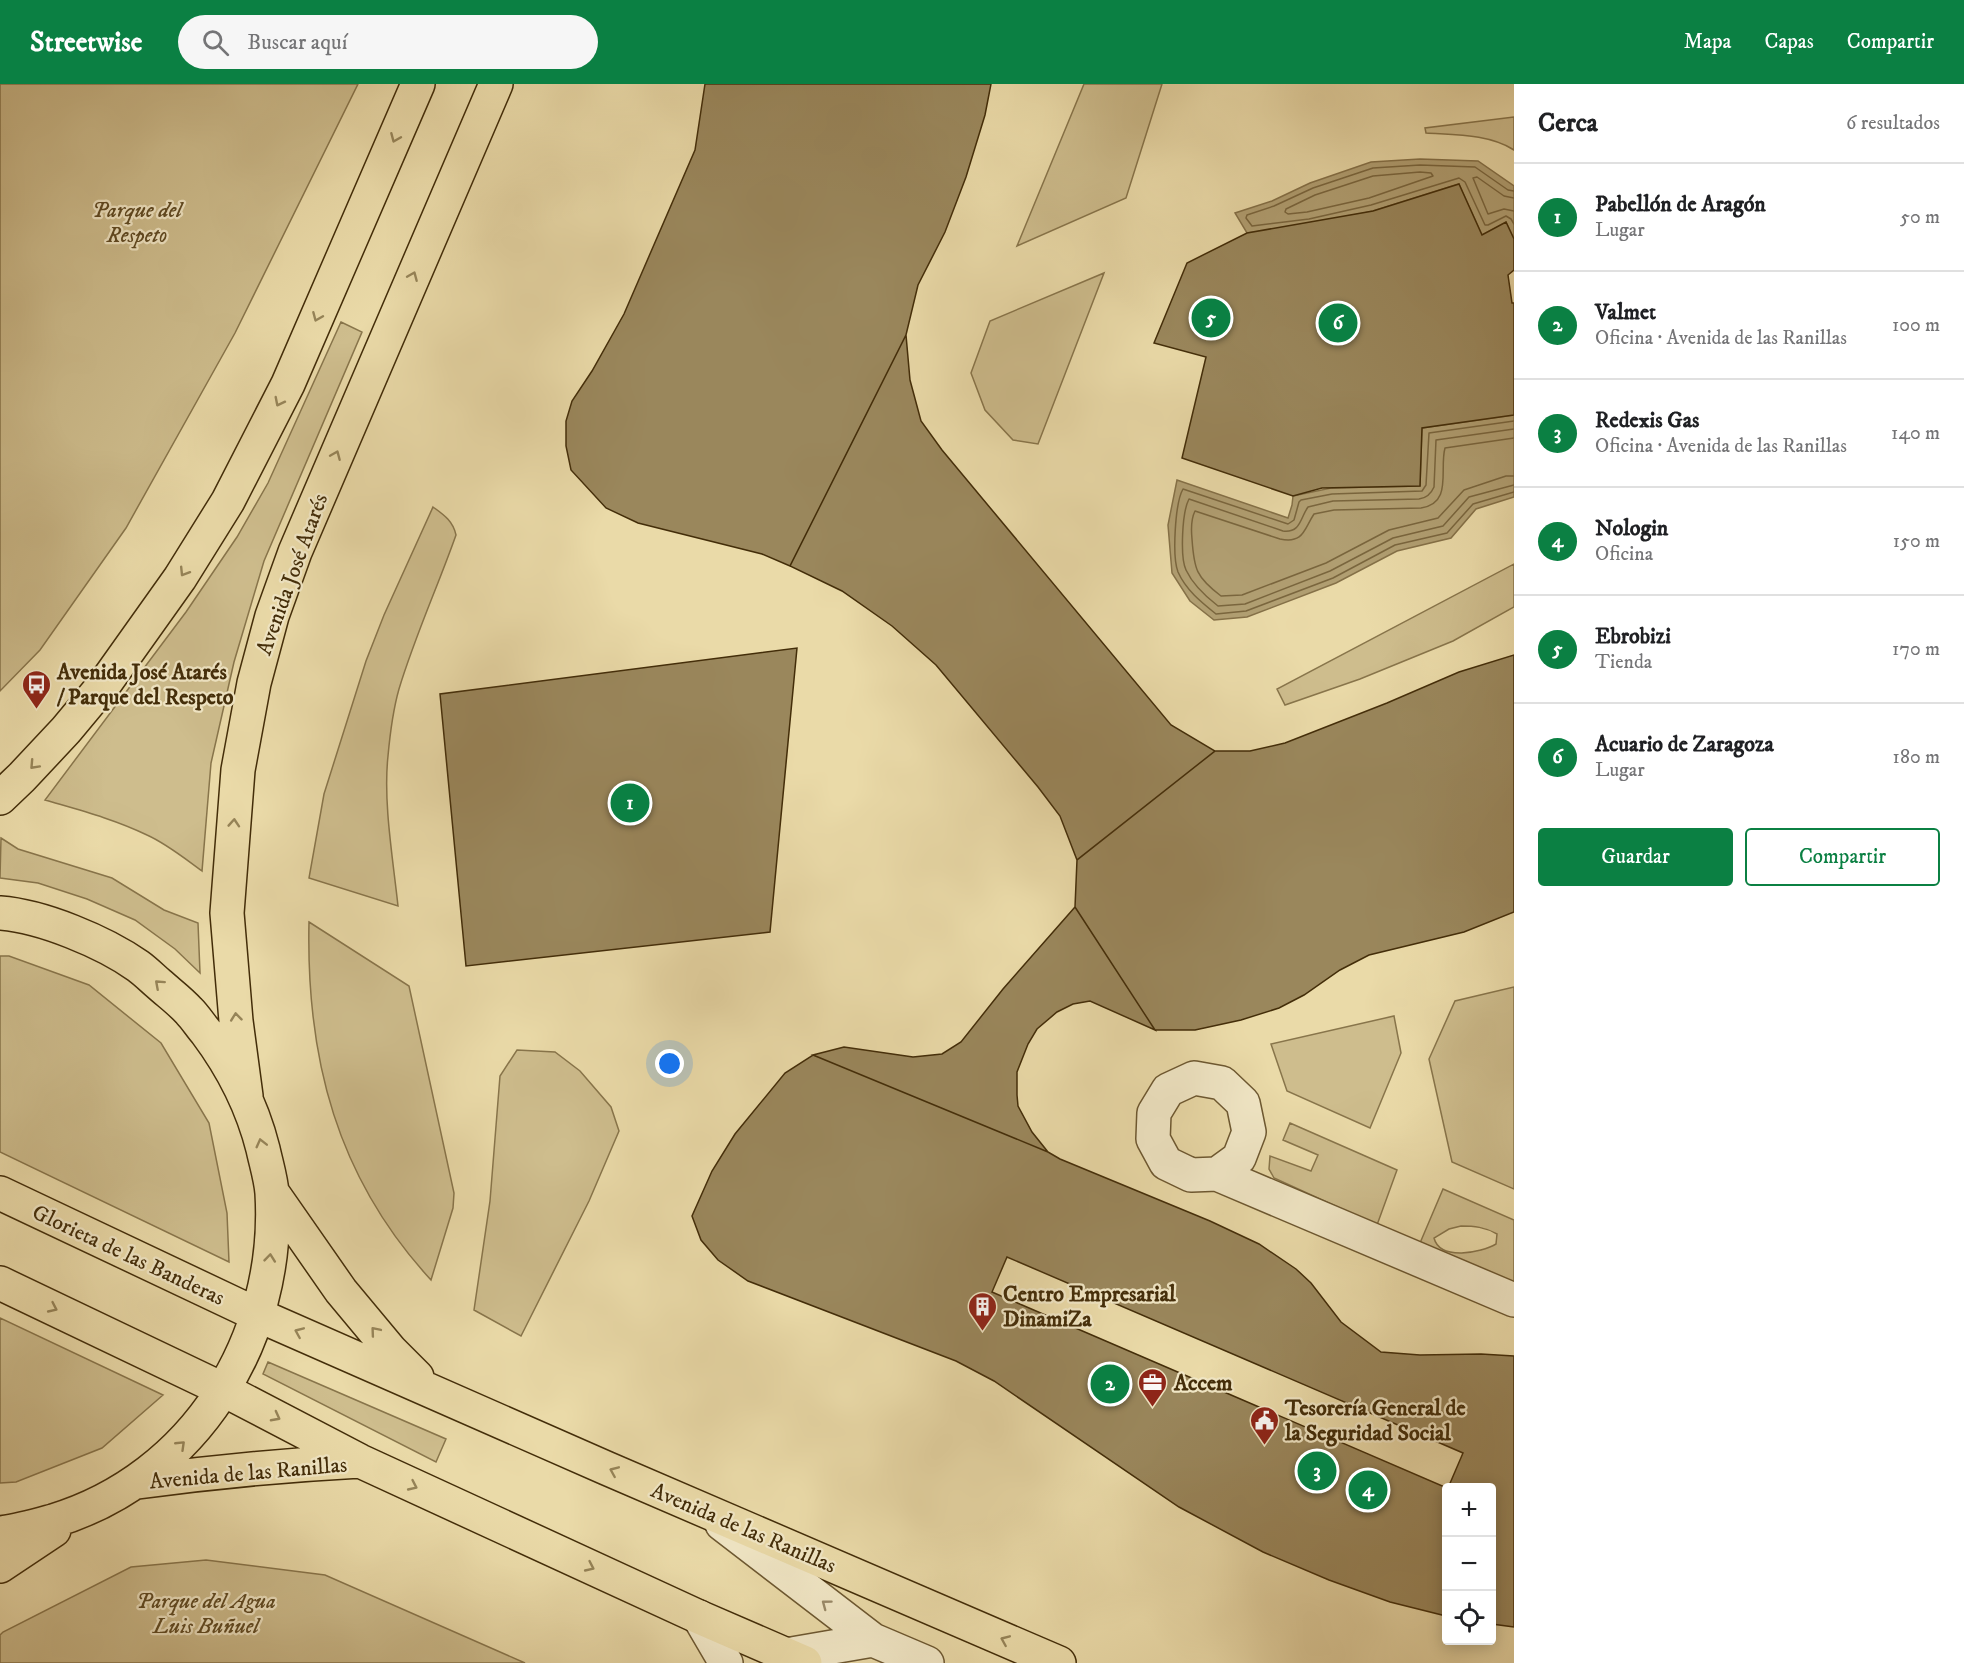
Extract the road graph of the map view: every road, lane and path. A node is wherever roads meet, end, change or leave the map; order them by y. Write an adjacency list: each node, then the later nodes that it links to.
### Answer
1 (418, 84): 3 (main road, one-way to 3)
2 (496, 84): 5 (main road, Avenida José Atarés, one-way to 2)
3 (0, 798)
4 (0, 913): 5 (main road, one-way to 4)
5 (246, 1096): 7 (main road, one-way to 5)
6 (1217, 1174): 10 (lane)
7 (272, 1192): 11 (main road, one-way to 7); 12 (main road, Avenida de las Ranillas, one-way to 7)
8 (0, 1193): 11 (main road, Glorieta de las Banderas)
9 (0, 1283): 13 (main road, one-way to 13)
10 (1514, 1300)
11 (258, 1315): 12 (main road, Avenida de las Ranillas, one-way to 11); 13 (main road)
12 (429, 1389): 16 (main road, Avenida de las Ranillas, one-way to 12)
13 (224, 1390): 14 (main road, Avenida de las Ranillas, one-way to 14); 15 (main road, one-way to 13)
14 (360, 1461): 15 (main road, Avenida de las Ranillas); 20 (main road, Avenida de las Ranillas, one-way to 20)
15 (136, 1482): 17 (main road)
16 (702, 1509): 21 (lane, one-way to 16); 25 (main road, Avenida de las Ranillas, one-way to 16)
17 (81, 1512): 18 (main road); 19 (main road)
18 (0, 1533)
19 (0, 1566)
20 (699, 1617): 22 (main road, Avenida de las Ranillas); 23 (lane)
21 (873, 1640): 22 (lane); 24 (lane)
22 (795, 1659)
23 (726, 1663)
24 (927, 1663)
25 (1059, 1663)

